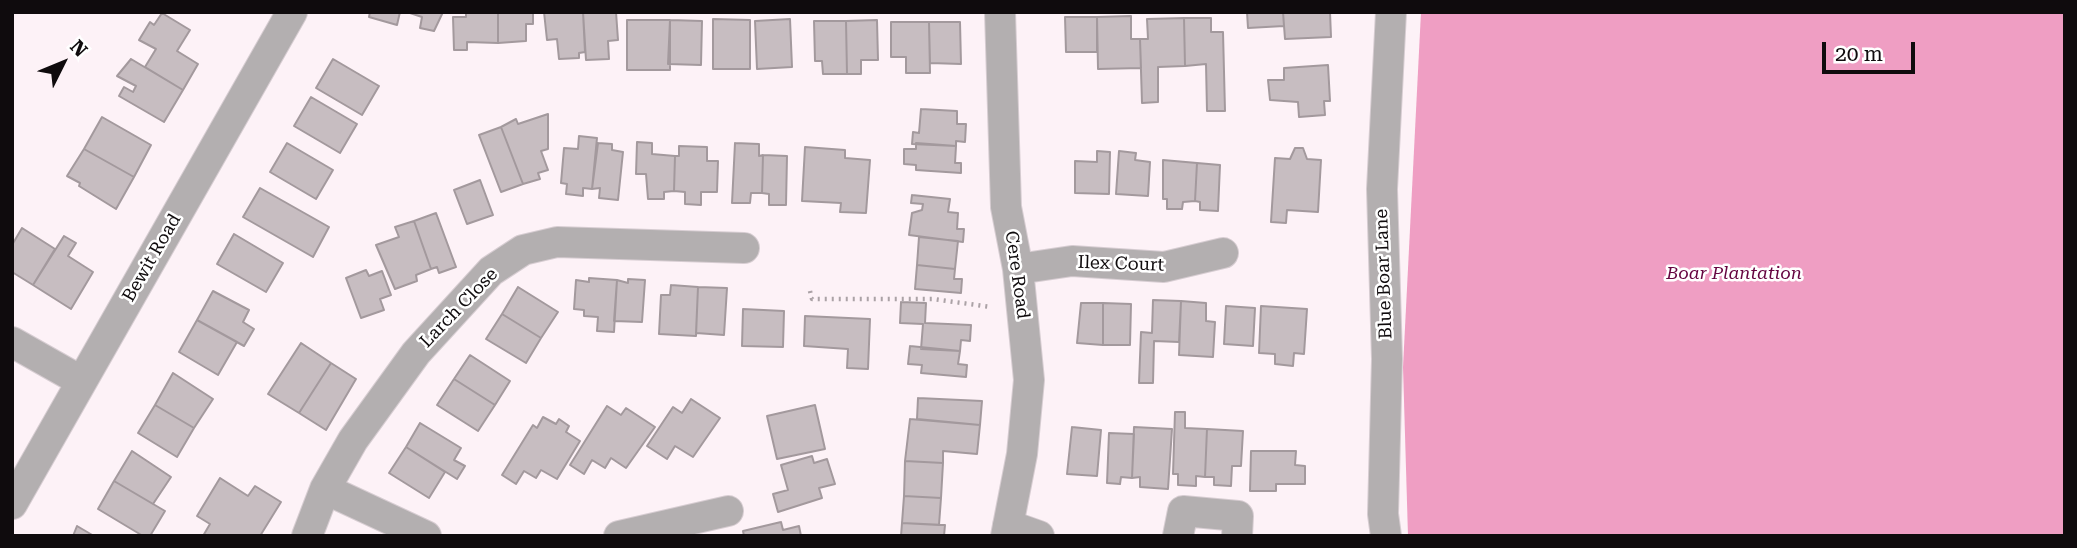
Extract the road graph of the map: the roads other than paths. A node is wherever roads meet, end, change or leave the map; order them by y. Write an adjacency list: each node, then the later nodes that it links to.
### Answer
1 (292, 12): 8 (street, Bewit Road)
2 (1000, 12): 6 (street, Cere Road)
3 (1391, 12): 20 (street, Blue Boar Lane)
4 (744, 247): 9 (street, Larch Close)
5 (1223, 253): 6 (street, Ilex Court)
6 (1018, 269): 13 (street, Cere Road)
7 (12, 342): 8 (street)
8 (81, 381): 10 (street, Bewit Road)
9 (325, 489): 14 (street, Larch Close); 15 (street)
10 (12, 504)
11 (728, 512): 12 (street)
12 (691, 528): 16 (street)
13 (1007, 530): 17 (street)
14 (307, 536)
15 (426, 536)
16 (619, 536)
17 (1039, 536)
18 (1178, 536): 19 (street)
19 (1237, 536)
20 (1386, 536)

